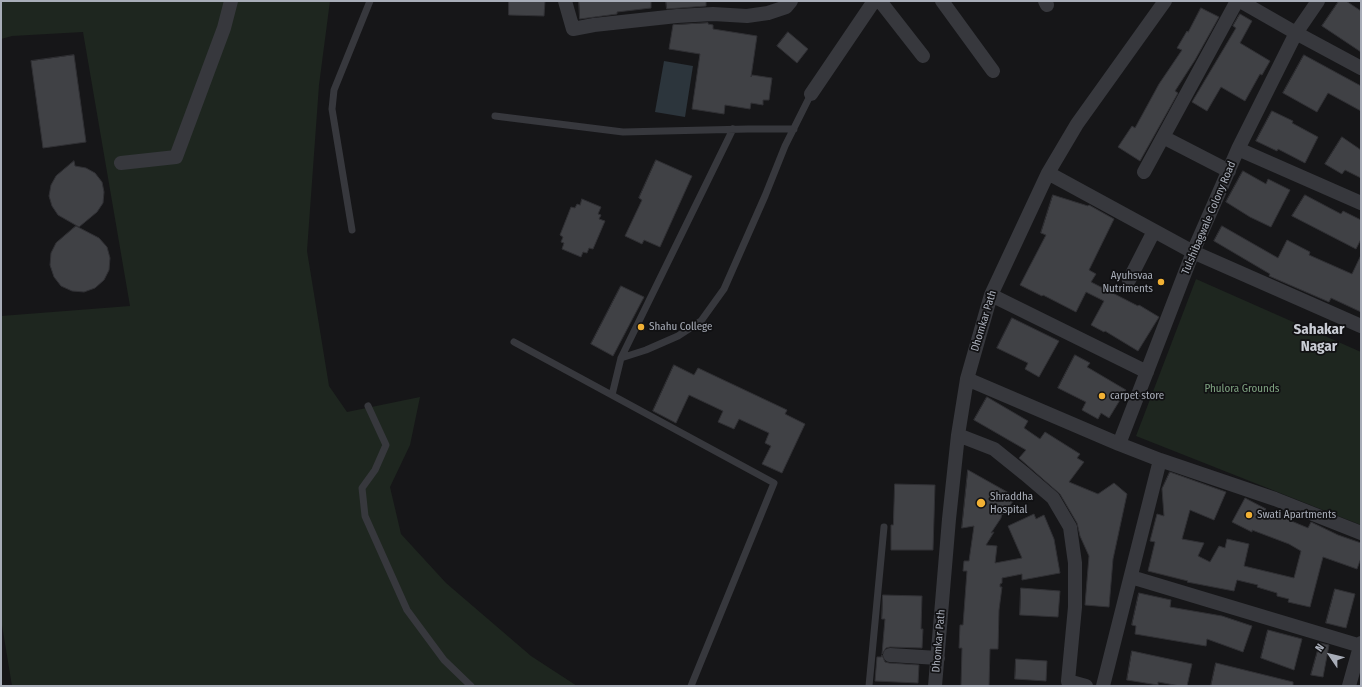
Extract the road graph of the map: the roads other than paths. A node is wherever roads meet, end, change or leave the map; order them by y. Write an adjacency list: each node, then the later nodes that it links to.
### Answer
1 (231, 1): 21 (street)
2 (370, 1): 26 (lane)
3 (565, 1): 4 (street)
4 (791, 1)
5 (874, 1): 15 (street)
6 (880, 1): 12 (street)
7 (942, 1): 14 (street)
8 (1165, 1): 24 (street, Dhomkar Path)
9 (1239, 1): 11 (street); 19 (street)
10 (1318, 1): 11 (street, Tulshibagwale Colony Road)
11 (1296, 34): 13 (street); 20 (street, Tulshibagwale Colony Road)
12 (923, 56)
13 (1361, 68)
14 (993, 71)
15 (811, 94): 18 (lane)
16 (495, 116): 17 (lane)
17 (733, 129): 18 (lane); 33 (lane)
18 (794, 129): 33 (lane)
19 (1163, 137): 22 (street); 23 (street)
20 (1238, 149): 22 (street, Tulshibagwale Colony Road); 25 (street)
21 (121, 163)
22 (1229, 171): 28 (street, Tulshibagwale Colony Road)
23 (1144, 172)
24 (1048, 173): 27 (street); 30 (street, Dhomkar Path)
25 (1361, 203)
26 (352, 230)
27 (1154, 231): 28 (street); 29 (street)
28 (1193, 252): 31 (street); 34 (street, Tulshibagwale Colony Road)
29 (1129, 280)
30 (991, 295): 34 (street); 35 (street, Dhomkar Path)
31 (1361, 326)
32 (514, 342): 36 (lane)
33 (621, 358): 36 (lane)
34 (1147, 372): 39 (street, Tulshibagwale Colony Road)
35 (967, 379): 38 (street, Dhomkar Path); 39 (street)
36 (612, 395): 49 (lane)
37 (368, 406): 48 (lane)
38 (958, 435): 46 (street, Dhomkar Path); 47 (street)
39 (1119, 444): 40 (street)
40 (1160, 460): 42 (street); 43 (street)
41 (884, 526): 50 (lane)
42 (1361, 533)
43 (1131, 577): 44 (street); 53 (street)
44 (1361, 645): 54 (street)
45 (890, 655): 46 (street)
46 (938, 658): 51 (street, Dhomkar Path)
47 (1067, 684): 52 (street)
48 (471, 686)
49 (691, 686)
50 (868, 686)
51 (935, 686)
52 (1086, 686)
53 (1103, 686)
54 (1348, 686)

